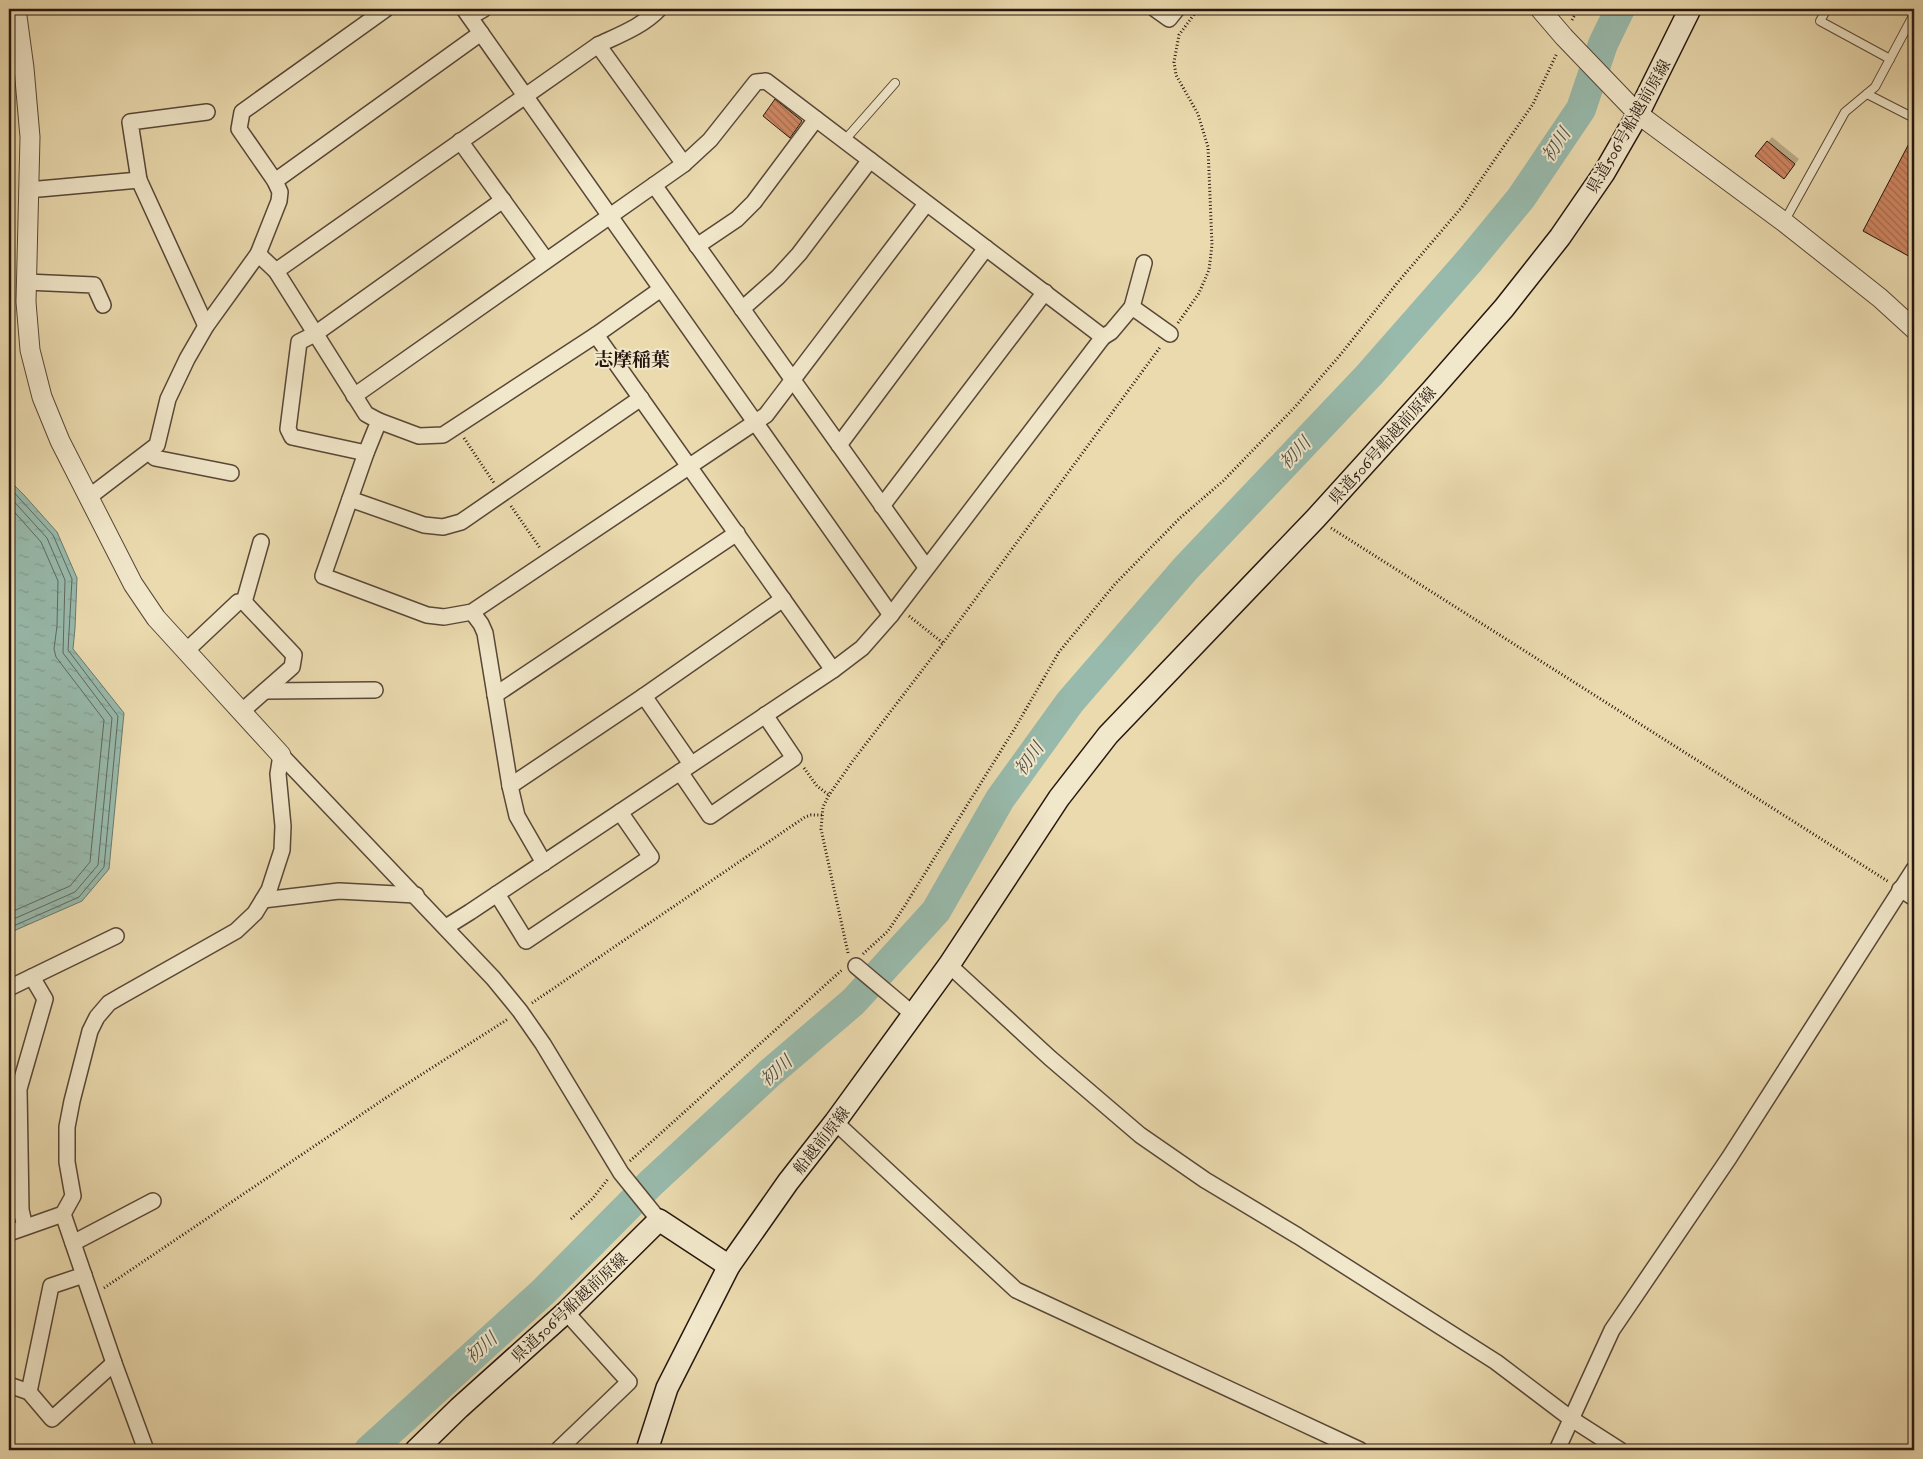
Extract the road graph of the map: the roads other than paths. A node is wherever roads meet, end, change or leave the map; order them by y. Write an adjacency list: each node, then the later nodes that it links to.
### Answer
1 (16, 9): 29 (street)
2 (386, 9): 27 (street)
3 (484, 9): 10 (street)
4 (659, 9): 13 (street)
5 (1155, 9): 6 (street)
6 (1176, 9)
7 (1540, 9): 18 (street)
8 (1690, 9): 18 (main road, 県道506号船越前原線)
9 (1827, 9): 14 (lane)
10 (467, 13): 12 (street)
11 (1914, 14): 14 (lane)
12 (481, 33): 17 (street); 27 (street)
13 (598, 45): 17 (street); 25 (street)
14 (1890, 59): 16 (lane)
15 (895, 83): 23 (lane)
16 (1867, 94): 20 (lane); 33 (lane)
17 (525, 95): 22 (street); 32 (street)
18 (1631, 107): 33 (street); 84 (main road, 県道506号船越前原線)
19 (207, 112): 26 (street)
20 (1914, 118)
21 (816, 119): 23 (street); 25 (street); 34 (street)
22 (460, 141): 30 (street); 39 (street)
23 (844, 141): 24 (street)
24 (870, 160): 31 (street); 45 (street)
25 (684, 164): 28 (street)
26 (139, 180): 29 (street); 46 (street)
27 (275, 181): 36 (street)
28 (654, 186): 32 (street); 34 (street)
29 (28, 190): 40 (street)
30 (503, 200): 37 (street); 49 (street)
31 (926, 204): 35 (street); 52 (street)
32 (609, 215): 37 (street); 41 (street)
33 (1784, 222): 47 (street)
34 (697, 246): 45 (street)
35 (986, 248): 42 (street); 57 (street)
36 (258, 254): 39 (street); 46 (street)
37 (546, 260): 53 (street)
38 (1144, 263): 44 (street)
39 (276, 270): 49 (street)
40 (26, 282): 43 (street); 62 (street)
41 (661, 289): 50 (street); 56 (street)
42 (1045, 292): 51 (street); 64 (street)
43 (104, 305)
44 (1132, 307): 48 (street); 51 (street)
45 (742, 309): 52 (street)
46 (206, 326): 58 (street)
47 (1914, 330)
48 (1166, 332)
49 (315, 334): 53 (street); 59 (street)
50 (596, 335): 54 (street); 55 (street)
51 (1103, 337): 67 (street)
52 (793, 381): 56 (street); 57 (street)
53 (354, 396): 55 (street)
54 (641, 398): 60 (street); 63 (street)
55 (379, 421): 59 (street)
56 (755, 422): 60 (street); 70 (street)
57 (838, 445): 64 (street)
58 (149, 452): 61 (street); 62 (street)
59 (366, 453): 63 (street)
60 (688, 465): 65 (street); 71 (street)
61 (231, 473)
62 (89, 497): 72 (street)
63 (350, 499): 71 (street)
64 (882, 506): 67 (street)
65 (736, 533): 68 (street); 76 (street)
66 (261, 542): 69 (street)
67 (926, 567): 70 (street)
68 (783, 599): 73 (street); 77 (street)
69 (244, 602): 72 (street); 75 (street)
70 (894, 611): 73 (street)
71 (472, 612): 76 (street)
72 (186, 650): 78 (street)
73 (833, 670): 79 (street)
74 (375, 690): 75 (street)
75 (265, 691): 78 (street)
76 (495, 695): 82 (street)
77 (644, 696): 81 (street); 82 (street)
78 (241, 712): 80 (street)
79 (765, 715): 81 (street); 81 (street)
80 (282, 755): 89 (street); 91 (street)
81 (686, 768): 83 (street)
82 (510, 786): 85 (street)
83 (620, 812): 85 (street); 88 (street)
84 (1026, 847): 95 (main road, 船越前原線)
85 (544, 863): 88 (street)
86 (1914, 869): 87 (street)
87 (1900, 889): 90 (street); 112 (street)
88 (497, 894): 92 (street)
89 (416, 895): 91 (street); 92 (street)
90 (1914, 898)
91 (263, 900): 101 (street)
92 (446, 927): 102 (street)
93 (116, 936): 96 (street)
94 (854, 963): 98 (street)
95 (949, 965): 98 (main road, 船越前原線); 112 (street)
96 (32, 977): 97 (street); 103 (street)
97 (9, 988)
98 (914, 1014): 99 (main road, 船越前原線)
99 (836, 1122): 106 (main road, 船越前原線); 117 (street)
100 (153, 1201): 105 (street)
101 (63, 1214): 103 (street); 105 (street)
102 (660, 1220): 106 (main road); 108 (main road, 県道506号船越前原線)
103 (25, 1227): 104 (street)
104 (9, 1233)
105 (73, 1243): 107 (street)
106 (729, 1266): 116 (main road, 船越前原線)
107 (84, 1275): 109 (street); 111 (street)
108 (566, 1312): 114 (main road, 県道506号船越前原線); 115 (street)
109 (114, 1362): 111 (street); 113 (street)
110 (9, 1385): 111 (street)
111 (29, 1392)
112 (1570, 1418): 118 (street); 119 (street)
113 (146, 1450)
114 (416, 1450)
115 (558, 1450)
116 (648, 1450)
117 (1360, 1450)
118 (1557, 1450)
119 (1620, 1450)

